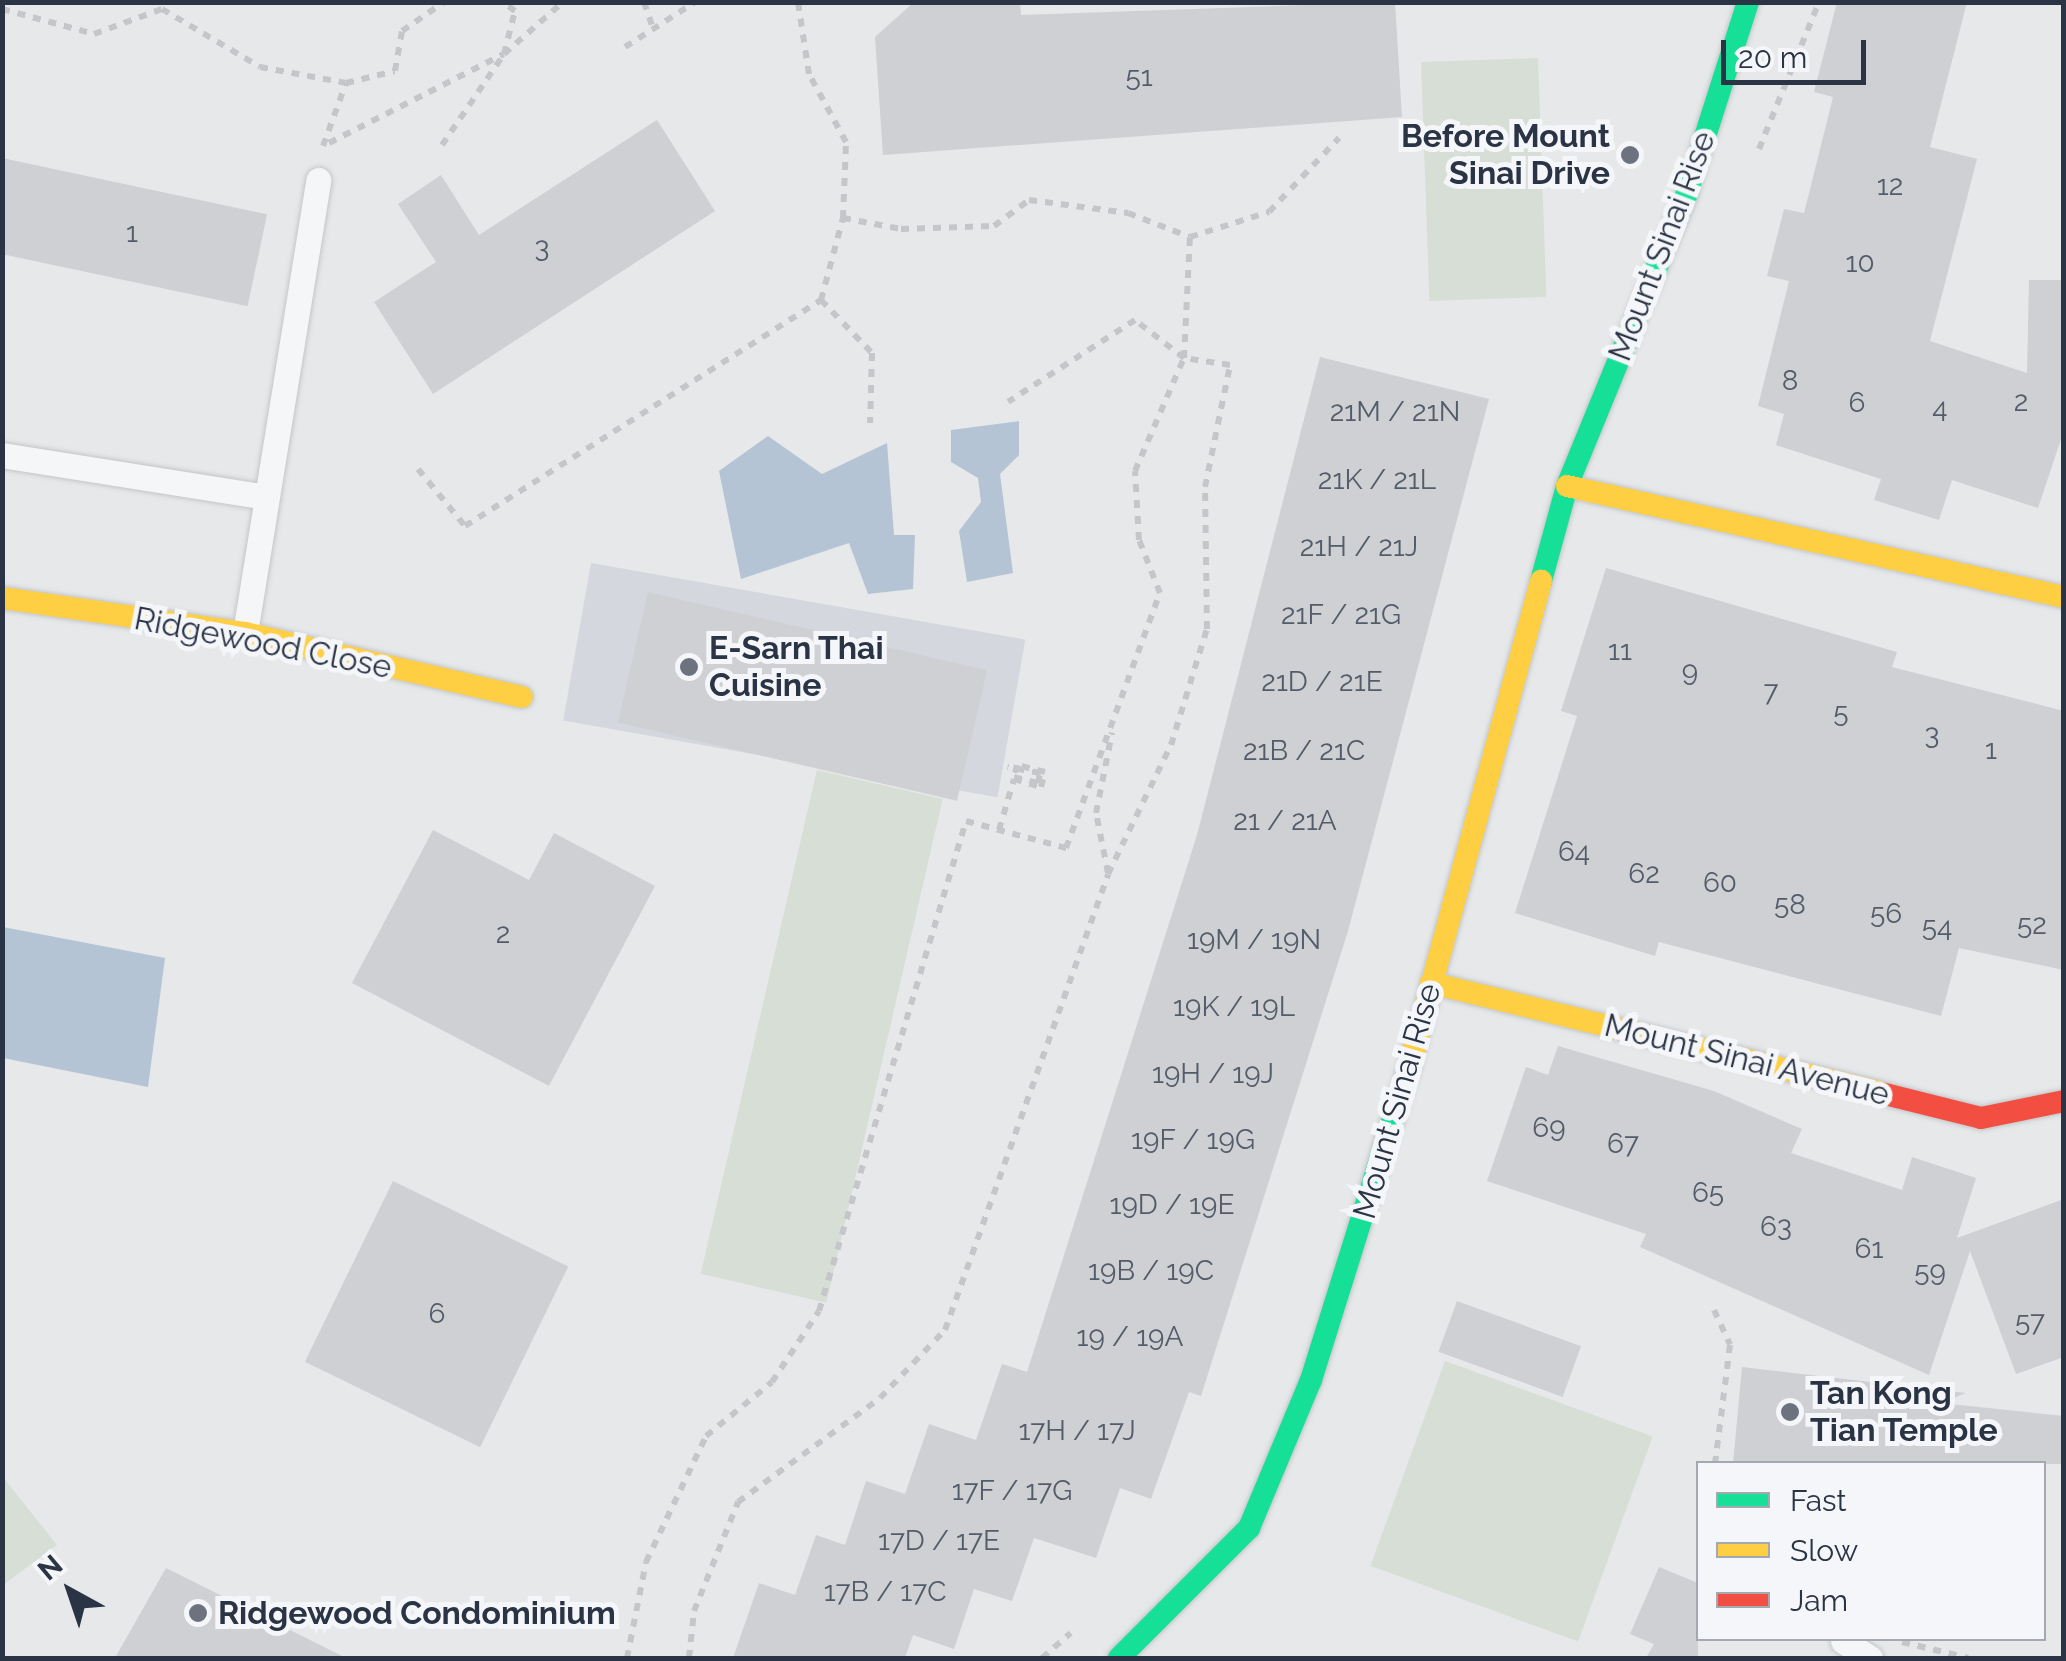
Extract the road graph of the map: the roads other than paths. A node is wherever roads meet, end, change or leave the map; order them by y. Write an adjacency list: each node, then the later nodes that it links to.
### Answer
1 (1748, 2): 4 (street, Mount Sinai Rise)
2 (318, 180): 5 (lane)
3 (2, 455): 5 (lane)
4 (1567, 486): 6 (street); 10 (street, Mount Sinai Rise)
5 (260, 496): 8 (lane)
6 (2064, 597)
7 (2, 598): 8 (street, Ridgewood Close)
8 (244, 634): 9 (street, Ridgewood Close)
9 (522, 697)
10 (1430, 982): 11 (street, Mount Sinai Avenue); 13 (street, Mount Sinai Rise)
11 (2064, 1101)
12 (1844, 1641): 14 (lane)
13 (1120, 1658)
14 (1870, 1658)

